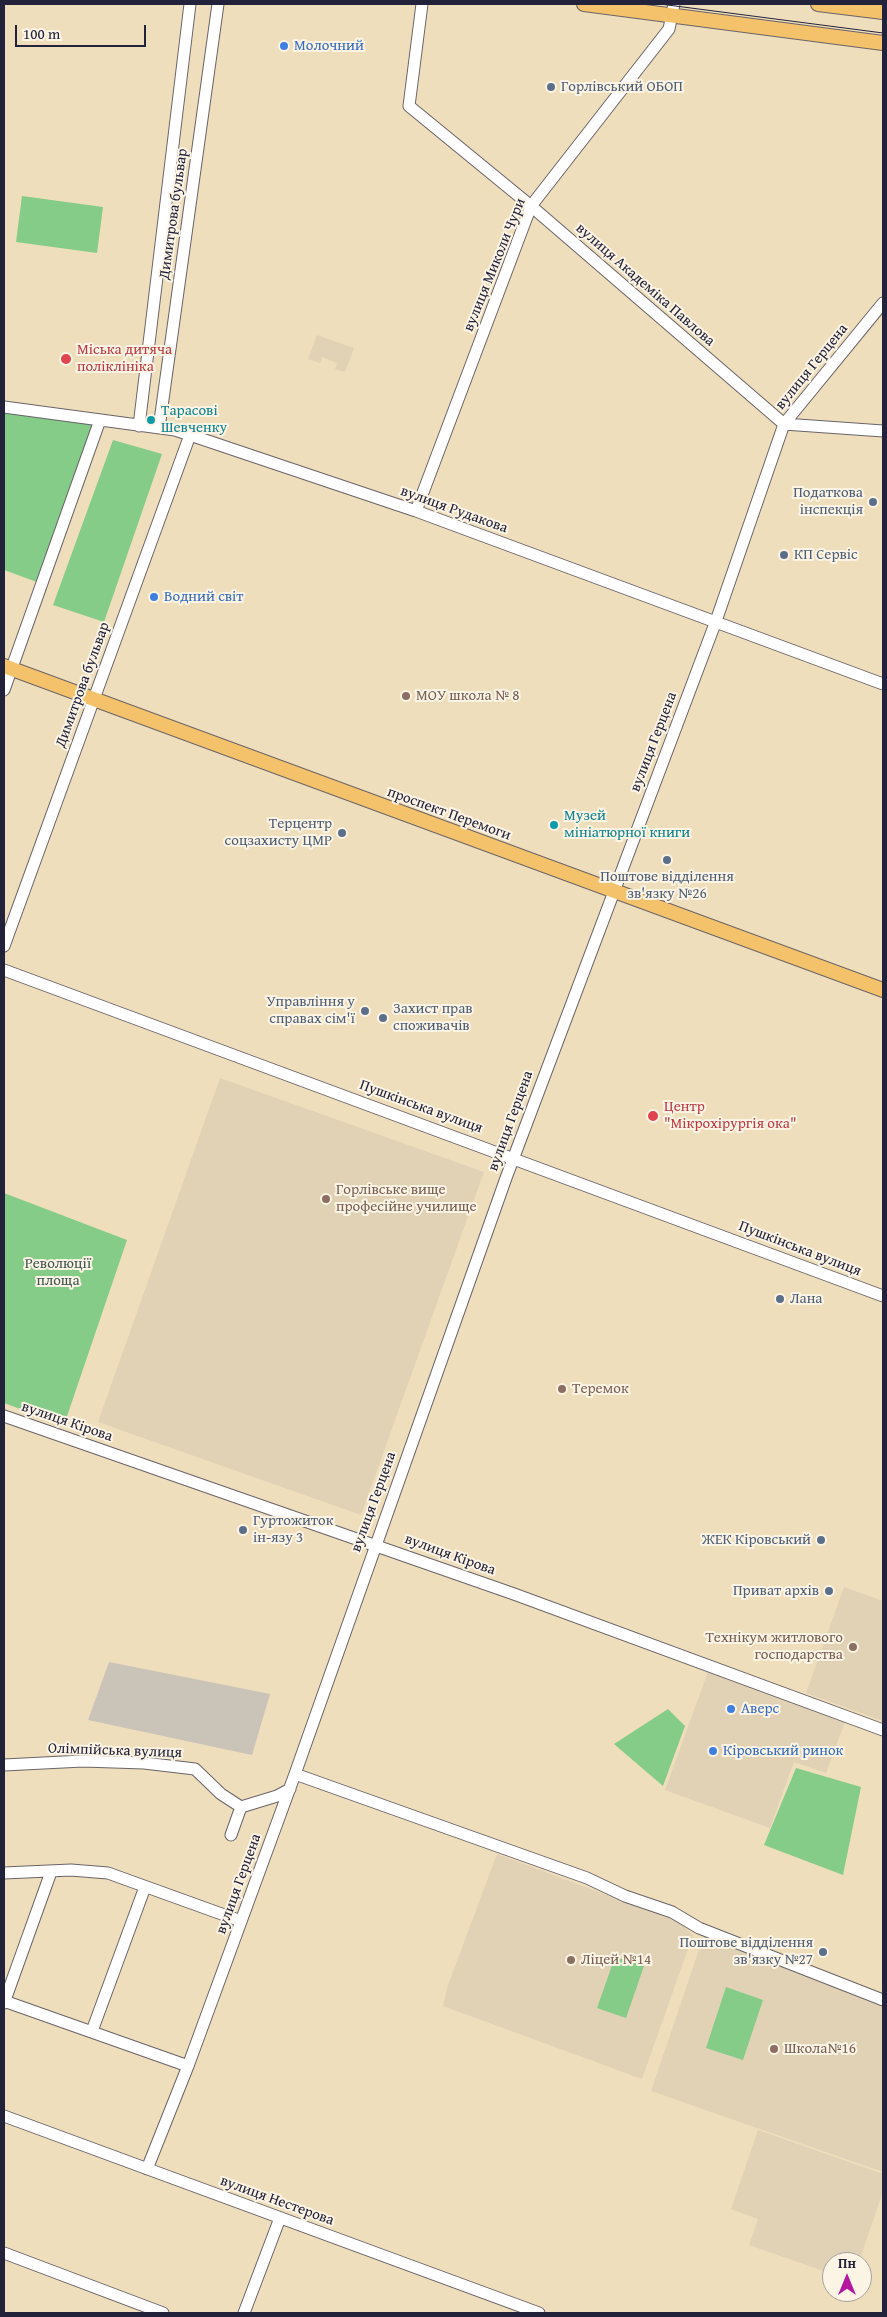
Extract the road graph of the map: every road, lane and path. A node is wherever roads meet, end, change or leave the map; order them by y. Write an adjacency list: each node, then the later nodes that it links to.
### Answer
1 (190, 4): 14 (street, Димитрова бульвар)
2 (218, 4): 15 (street, Димитрова бульвар)
3 (422, 4): 9 (street, вулиця Академіка Павлова)
4 (584, 4): 6 (main road)
5 (818, 4): 7 (main road)
6 (673, 10): 8 (main road); 9 (street, вулиця Миколи Чури)
7 (883, 12)
8 (883, 43)
9 (531, 206): 13 (street, вулиця Академіка Павлова); 18 (street, вулиця Миколи Чури)
10 (883, 303): 13 (street, вулиця Герцена)
11 (4, 407): 12 (street, вулиця Рудакова)
12 (100, 420): 14 (street, вулиця Рудакова); 20 (street)
13 (784, 424): 16 (street); 19 (street, вулиця Герцена)
14 (139, 426): 15 (street, вулиця Рудакова)
15 (160, 428): 17 (street, вулиця Рудакова)
16 (883, 431)
17 (190, 434): 18 (street, вулиця Рудакова); 23 (street, Димитрова бульвар)
18 (416, 511): 19 (street, вулиця Рудакова)
19 (716, 621): 21 (street, вулиця Рудакова); 24 (street, вулиця Герцена)
20 (8, 667): 22 (street); 23 (main road, проспект Перемоги)
21 (883, 684)
22 (4, 690)
23 (94, 699): 24 (main road, проспект Перемоги); 25 (street, Димитрова бульвар)
24 (613, 892): 27 (main road, проспект Перемоги); 28 (street, вулиця Герцена)
25 (4, 946)
26 (4, 970): 28 (street, Пушкінська вулиця)
27 (883, 990)
28 (513, 1157): 29 (street, Пушкінська вулиця); 31 (street, вулиця Герцена)
29 (883, 1296)
30 (4, 1416): 31 (street, вулиця Кірова)
31 (375, 1544): 32 (street, вулиця Кірова); 34 (street, вулиця Герцена)
32 (883, 1730)
33 (4, 1765): 36 (street, Олімпійська вулиця)
34 (295, 1774): 35 (street, вулиця Герцена); 42 (street)
35 (290, 1789): 36 (street); 41 (street, вулиця Герцена)
36 (241, 1807): 37 (street)
37 (231, 1835)
38 (51, 1872): 39 (street); 40 (street); 43 (street)
39 (4, 1874)
40 (145, 1887): 41 (street); 44 (street)
41 (241, 1921): 45 (street, вулиця Герцена)
42 (883, 2000)
43 (4, 2002): 44 (street)
44 (92, 2031): 45 (street)
45 (188, 2066): 47 (street, вулиця Герцена)
46 (4, 2116): 47 (street, вулиця Нестерова)
47 (147, 2169): 48 (street, вулиця Нестерова)
48 (280, 2218): 51 (street); 52 (street, вулиця Нестерова)
49 (4, 2253): 50 (street)
50 (163, 2313)
51 (244, 2313)
52 (539, 2313)

